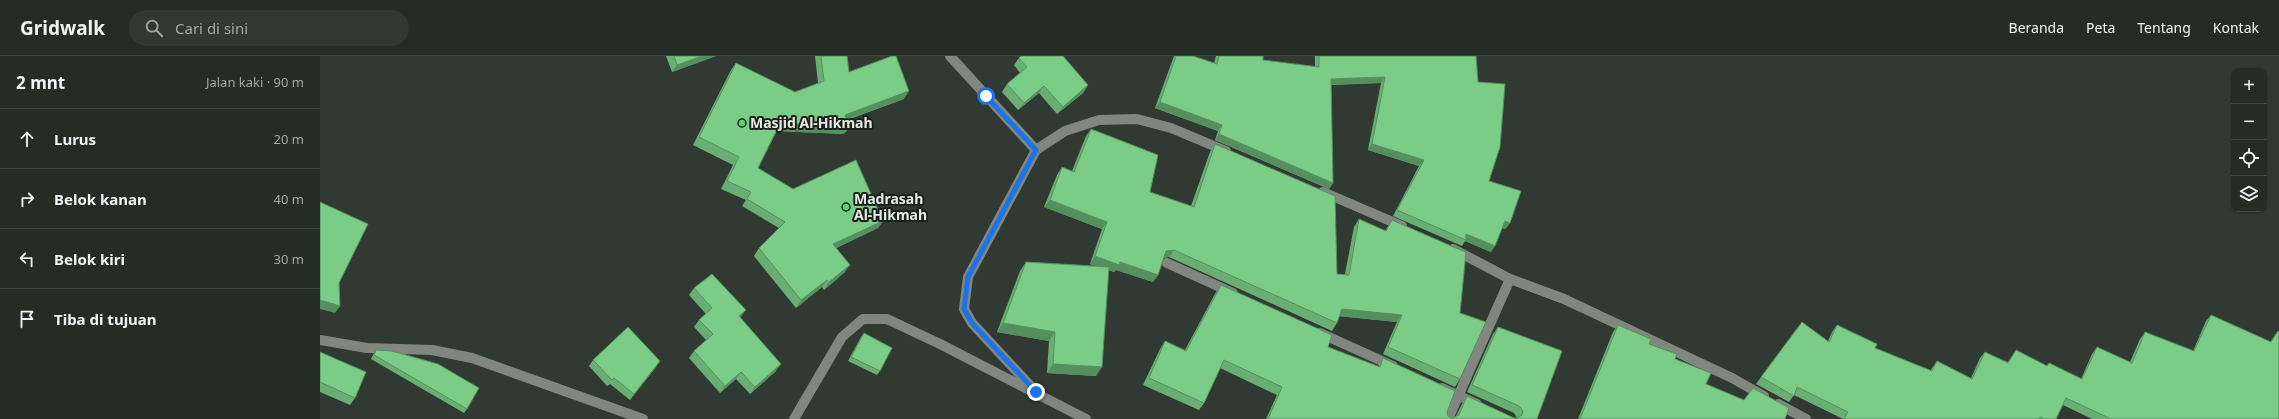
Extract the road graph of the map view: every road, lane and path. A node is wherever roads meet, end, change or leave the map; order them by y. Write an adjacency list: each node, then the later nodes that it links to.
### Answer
1 (950, 56): 2 (street)
2 (1036, 150): 3 (street); 14 (street)
3 (1236, 155)
4 (1316, 189): 5 (street)
5 (1410, 230)
6 (1447, 246): 8 (street)
7 (1168, 263): 9 (street)
8 (1510, 278): 15 (street); 21 (street)
9 (1246, 299)
10 (1310, 328): 12 (street)
11 (320, 340): 17 (street)
12 (1402, 370)
13 (1431, 383): 15 (street)
14 (1036, 392): 18 (street); 19 (street)
15 (1459, 396): 16 (street); 20 (street)
16 (1485, 408)
17 (643, 419)
18 (794, 419)
19 (1086, 419)
20 (1448, 419)
21 (1806, 419)

